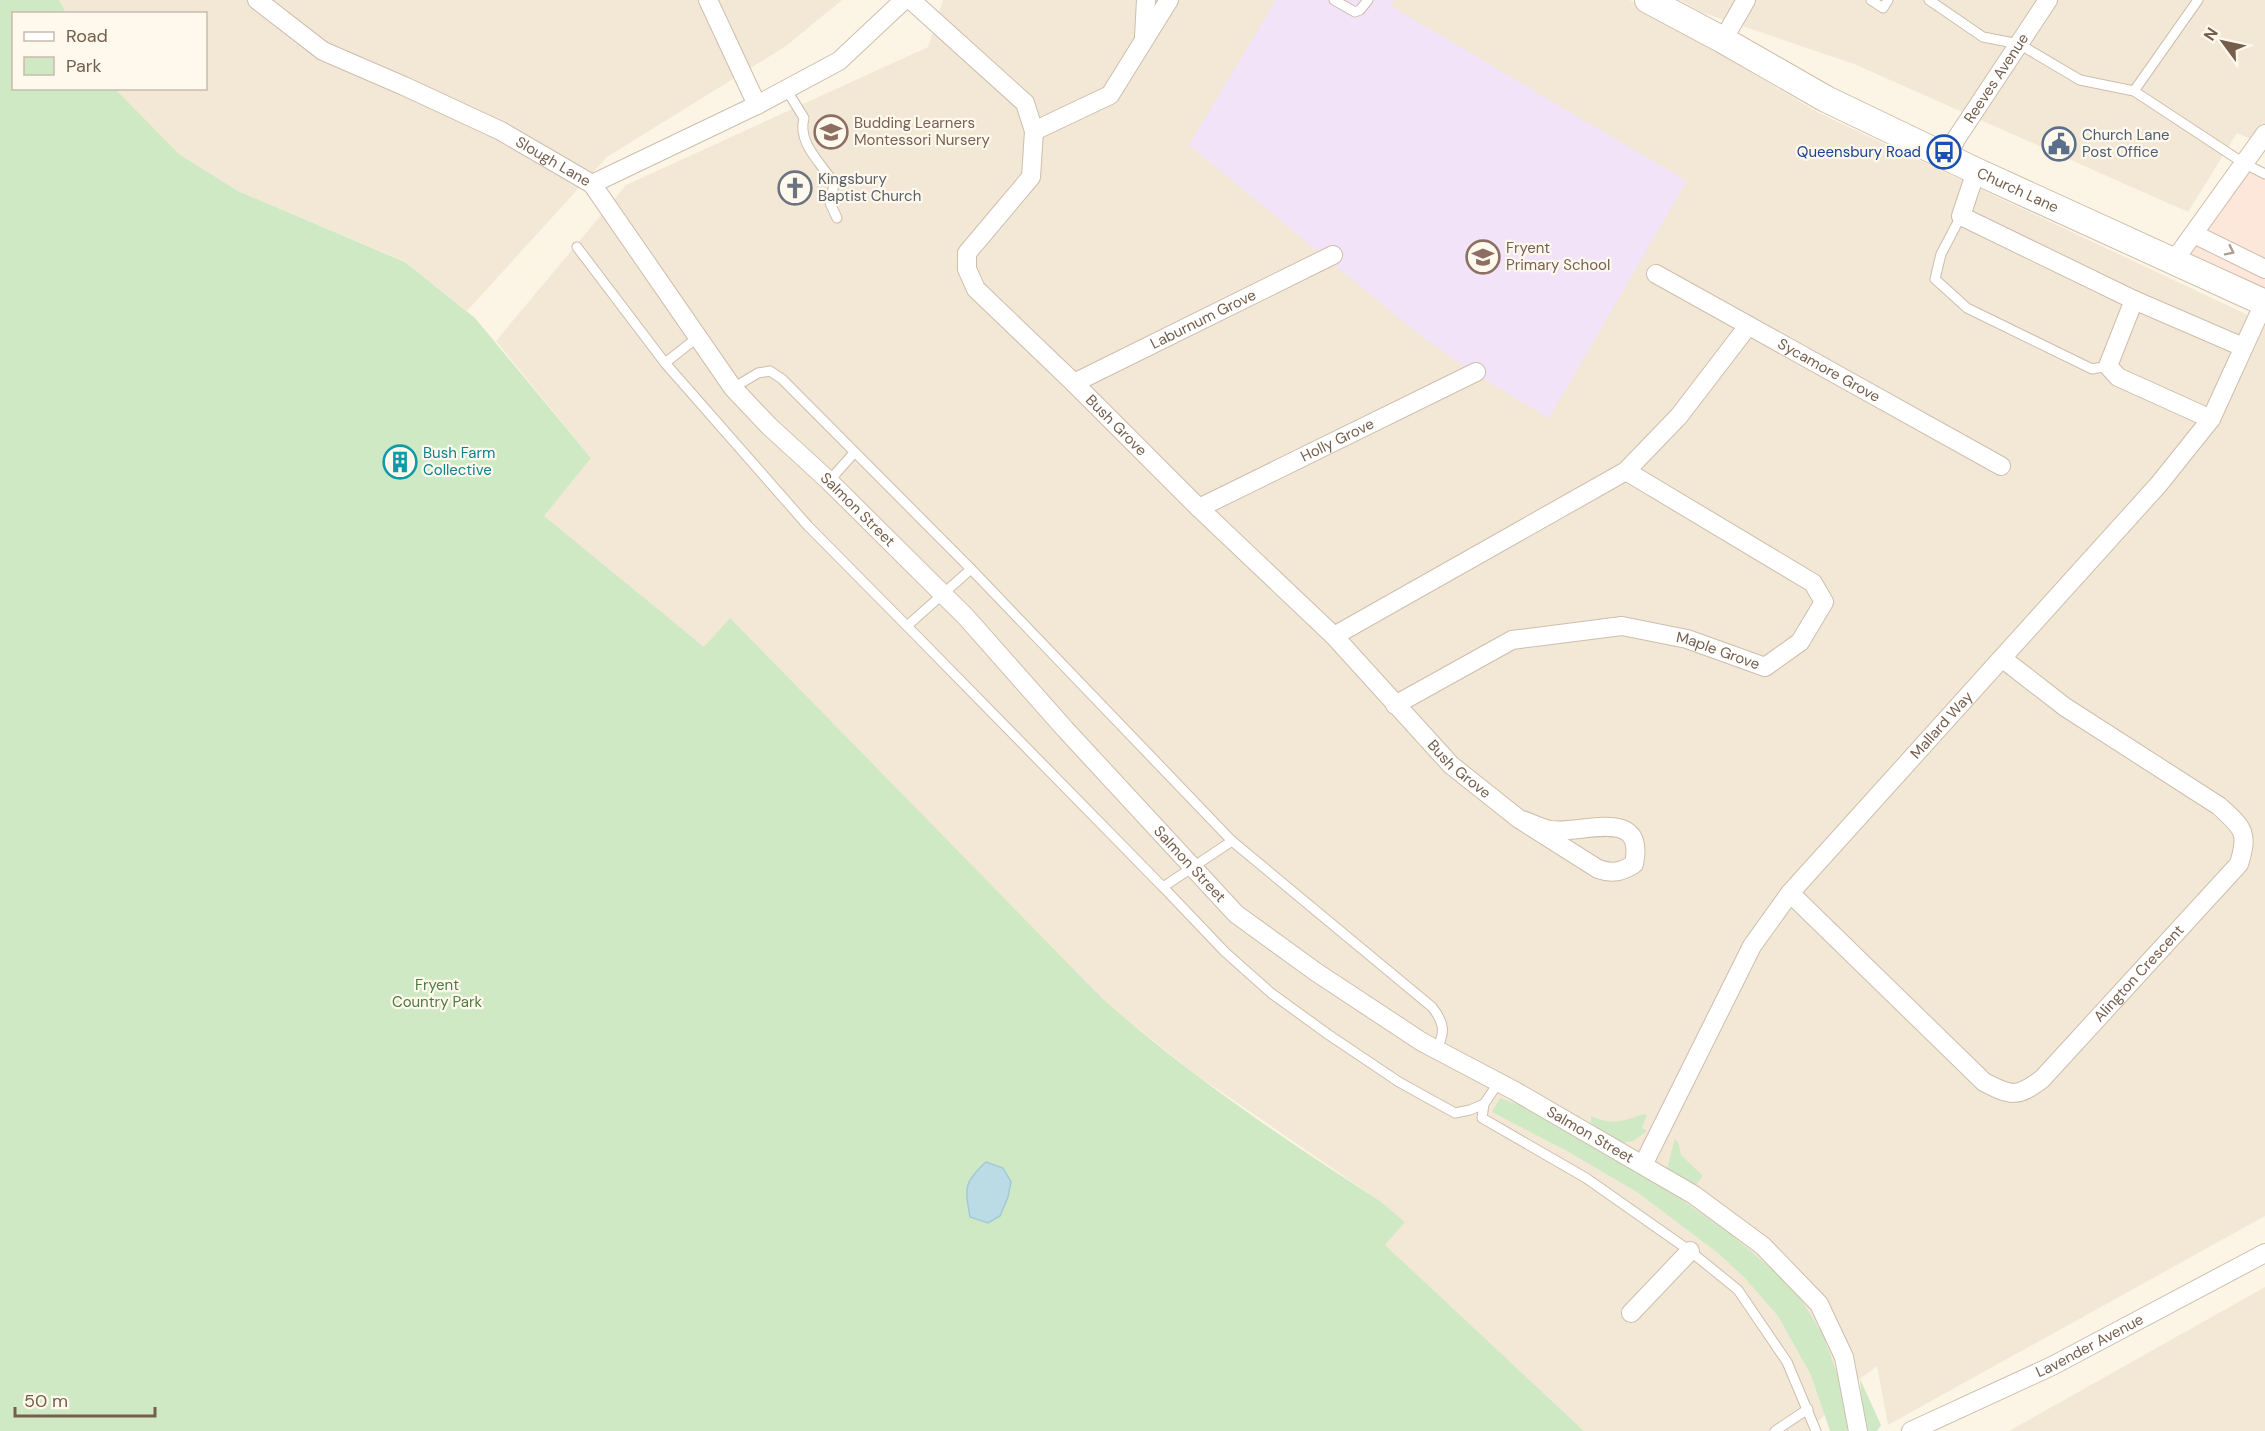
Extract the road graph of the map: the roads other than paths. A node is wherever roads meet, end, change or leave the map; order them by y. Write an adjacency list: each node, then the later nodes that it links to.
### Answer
1 (257, 0): 28 (street, Slough Lane)
2 (708, 0): 21 (street)
3 (904, 0): 19 (street, Slough Lane)
4 (911, 0): 22 (street, Bush Grove)
5 (1146, 0): 17 (street)
6 (1168, 0): 17 (street)
7 (1334, 0): 8 (lane)
8 (1368, 0)
9 (1648, 0): 16 (main road, Church Lane)
10 (1746, 0): 16 (street)
11 (1871, 0): 12 (lane)
12 (1888, 0)
13 (1929, 0): 18 (lane)
14 (2048, 0): 18 (street, Reeves Avenue)
15 (2198, 0): 20 (lane)
16 (1723, 40): 24 (main road, Church Lane)
17 (1142, 44): 22 (street)
18 (2019, 44): 20 (lane); 24 (street, Reeves Avenue)
19 (786, 89): 21 (street, Slough Lane); 30 (lane)
20 (2134, 92): 25 (lane)
21 (757, 105): 28 (street, Slough Lane)
22 (1034, 131): 45 (street, Bush Grove)
23 (2265, 134): 25 (street)
24 (1947, 157): 26 (main road, Church Lane)
25 (2245, 164): 27 (lane); 31 (street)
26 (1976, 171): 29 (street); 34 (main road, Church Lane)
27 (2265, 174)
28 (592, 184): 40 (street, Salmon Street)
29 (1961, 216): 37 (street); 43 (lane)
30 (837, 218)
31 (2194, 234): 34 (street); 35 (street, one-way to 35)
32 (577, 247): 42 (lane)
33 (1333, 255): 45 (street, Laburnum Grove)
34 (2173, 262): 38 (main road, Church Lane)
35 (2265, 269)
36 (1656, 274): 39 (street, Sycamore Grove)
37 (2134, 300): 41 (street); 43 (street)
38 (2265, 303): 41 (street, Mallard Way)
39 (1748, 326): 49 (street, Sycamore Grove); 50 (street)
40 (698, 337): 42 (lane); 46 (street, Salmon Street)
41 (2243, 347): 47 (street, Mallard Way)
42 (665, 363): 55 (lane)
43 (2108, 366): 47 (street)
44 (1476, 372): 52 (street, Holly Grove)
45 (1074, 383): 52 (street, Bush Grove)
46 (733, 388): 48 (lane); 51 (street, Salmon Street)
47 (2211, 419): 57 (street, Mallard Way)
48 (854, 453): 51 (lane); 53 (lane)
49 (2001, 466)
50 (1626, 471): 56 (street); 58 (street, Maple Grove)
51 (829, 481): 54 (street, Salmon Street)
52 (1200, 508): 56 (street, Bush Grove)
53 (971, 569): 54 (lane); 60 (lane)
54 (942, 595): 55 (lane); 61 (street, Salmon Street)
55 (907, 626): 62 (lane)
56 (1334, 636): 58 (street, Bush Grove)
57 (2003, 659): 63 (street, Mallard Way); 63 (street, Alington Crescent)
58 (1395, 705): 59 (street, Bush Grove)
59 (1519, 819): 59 (street, Bush Grove)
60 (1232, 841): 61 (lane); 64 (lane)
61 (1193, 867): 62 (lane); 64 (street, Salmon Street)
62 (1163, 887): 66 (lane)
63 (1790, 893): 67 (street, Mallard Way)
64 (1436, 1049): 65 (street, Salmon Street)
65 (1499, 1082): 66 (lane); 67 (street, Salmon Street)
66 (1484, 1104): 68 (lane)
67 (1642, 1165): 74 (street, Salmon Street)
68 (1690, 1251): 70 (street); 71 (lane)
69 (2265, 1253): 75 (street, Lavender Avenue)
70 (1631, 1313)
71 (1808, 1409): 72 (lane); 73 (lane)
72 (1775, 1431)
73 (1816, 1431)
74 (1858, 1431)
75 (1911, 1431)

